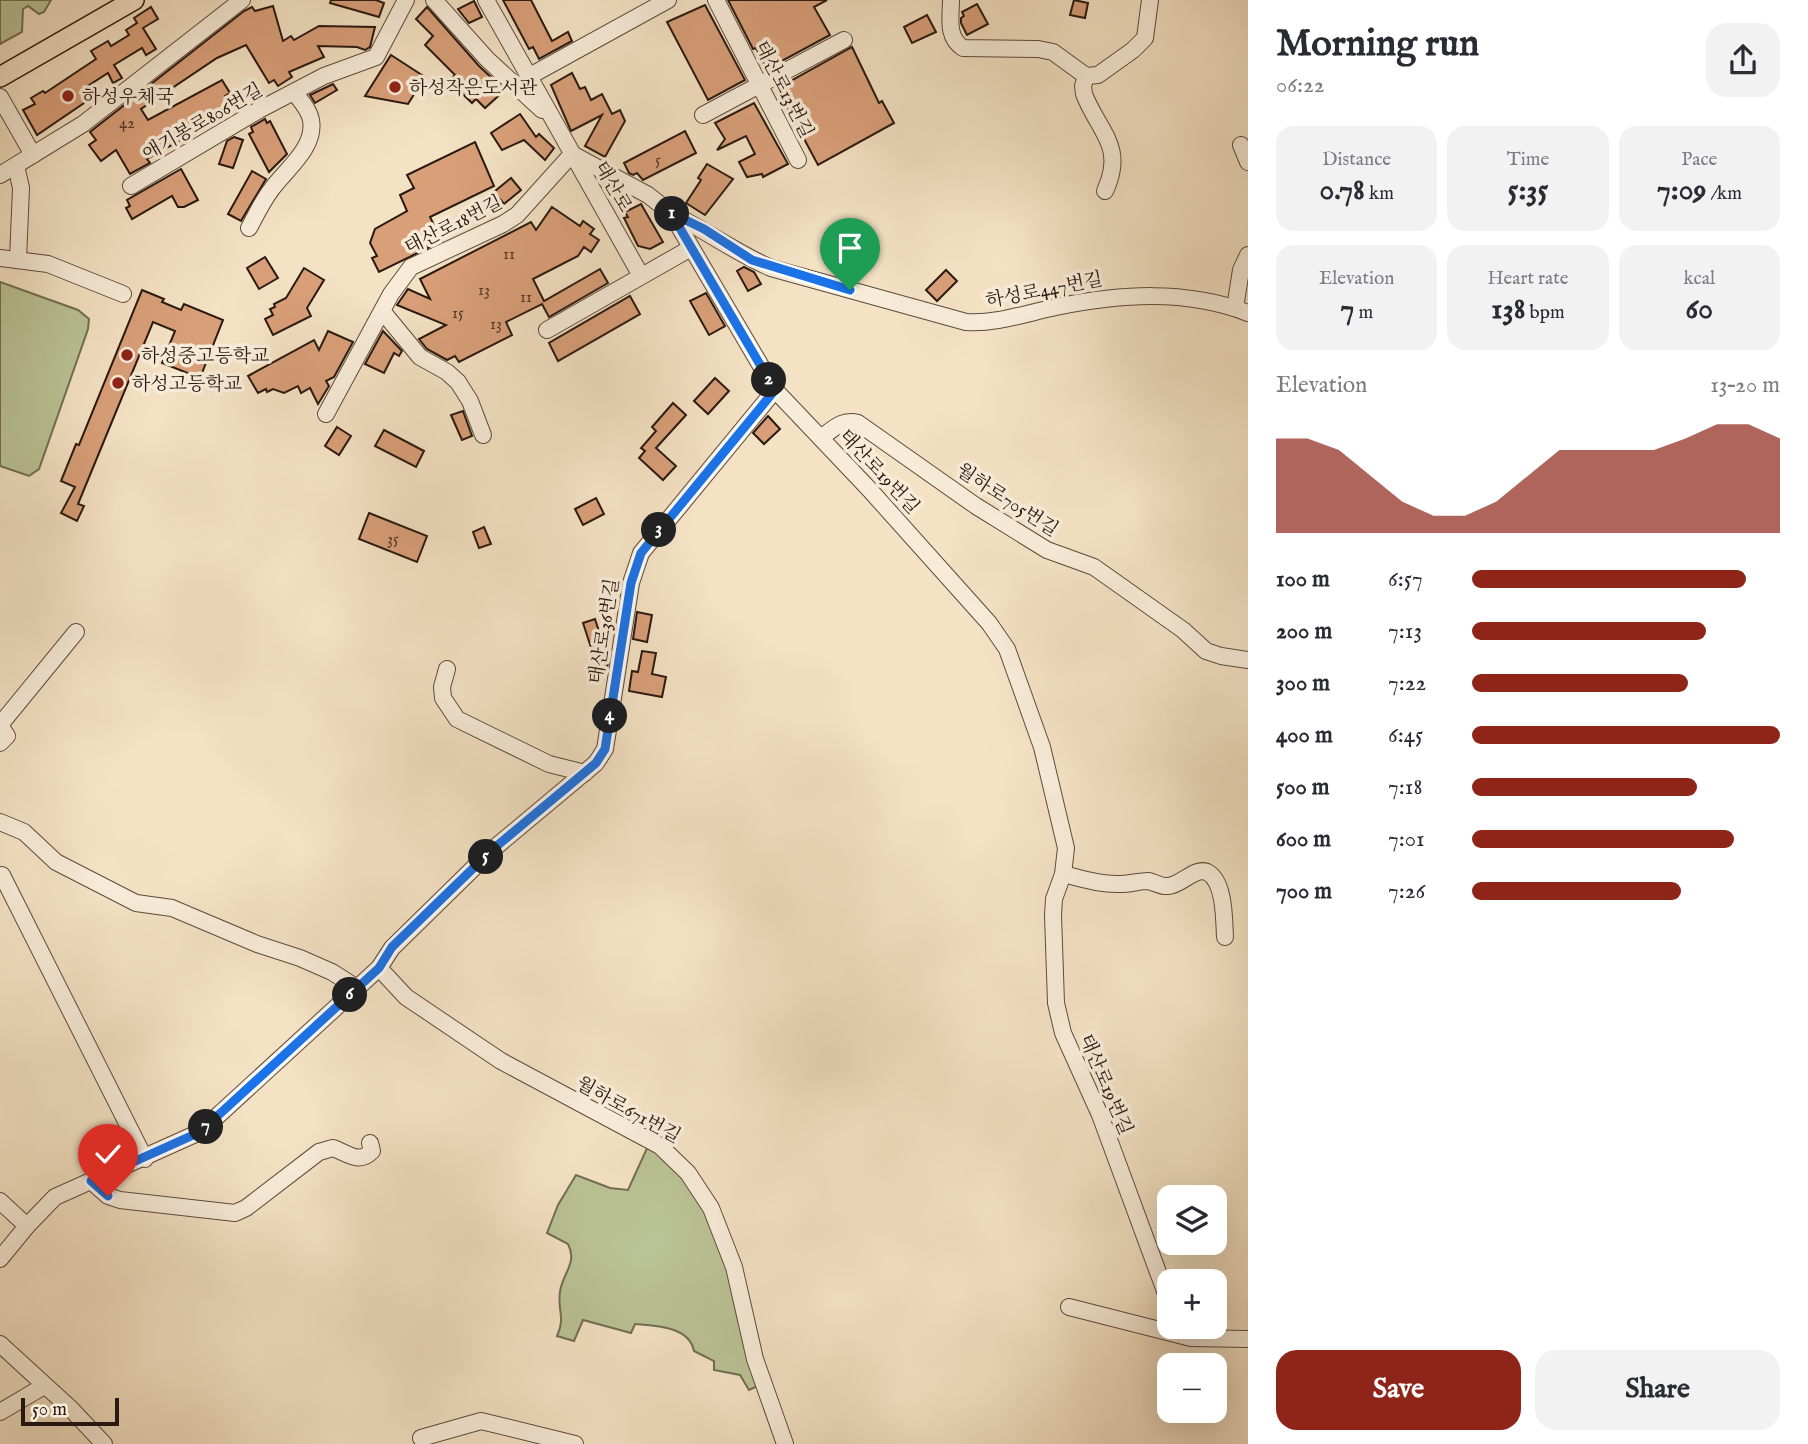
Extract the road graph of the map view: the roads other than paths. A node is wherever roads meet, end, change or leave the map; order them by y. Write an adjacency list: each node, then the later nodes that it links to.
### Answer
1 (134, 0): 12 (main road)
2 (243, 0): 21 (street)
3 (406, 0): 15 (street, 애기봉로806번길)
4 (486, 0): 13 (street, 태산로)
5 (668, 0): 13 (street)
6 (716, 0): 14 (street, 태산로13번길)
7 (951, 0): 11 (street)
8 (1150, 0): 11 (street)
9 (440, 2): 18 (street, 태산로)
10 (844, 40): 14 (street)
11 (1086, 76): 27 (street)
12 (0, 77)
13 (528, 77): 18 (street, 태산로)
14 (759, 85): 17 (street); 22 (street, 태산로13번길)
15 (294, 92): 26 (street, 애기봉로806번길); 29 (street, 애기봉로806번길)
16 (0, 97): 21 (street)
17 (703, 115)
18 (551, 118): 20 (street, 태산로)
19 (1241, 145): 23 (street)
20 (572, 154): 28 (street, 태산로19번길); 34 (street, 태산로); 37 (street, 태산로18번길)
21 (33, 155): 24 (street)
22 (798, 160)
23 (1248, 162)
24 (16, 166): 25 (street); 33 (street)
25 (0, 175)
26 (131, 186)
27 (1105, 191)
28 (671, 213): 30 (street, 태산로19번길); 36 (street, 하성로447번길)
29 (249, 228)
30 (691, 248): 34 (street); 39 (street, 태산로19번길)
31 (1248, 255): 36 (street, 하성로447번길)
32 (0, 258): 33 (street)
33 (18, 259): 35 (street)
34 (640, 274): 38 (street)
35 (123, 294)
36 (1241, 310)
37 (383, 313): 40 (street, 태산로18번길); 41 (street)
38 (547, 330)
39 (775, 390): 42 (street, 태산로19번길); 48 (street, 태산로36번길)
40 (326, 415)
41 (484, 435)
42 (821, 438): 44 (street, 월하로705번길); 51 (street, 태산로19번길)
43 (76, 632): 46 (street)
44 (1248, 660)
45 (446, 669): 48 (street)
46 (0, 725): 47 (street)
47 (0, 743)
48 (584, 773): 53 (street, 태산로36번길)
49 (0, 822): 54 (street)
50 (2, 874): 56 (street)
51 (1063, 874): 52 (street); 61 (street, 태산로19번길)
52 (1225, 937)
53 (379, 968): 54 (street, 태산로36번길); 72 (street, 월하로671번길)
54 (357, 988): 56 (street, 태산로36번길)
55 (370, 1143): 57 (street)
56 (145, 1159): 57 (street, 태산로36번길)
57 (91, 1181): 59 (street, 태산로36번길)
58 (0, 1201): 59 (street)
59 (27, 1226): 60 (street, 태산로36번길)
60 (0, 1259)
61 (1157, 1270)
62 (1069, 1307): 63 (street)
63 (1157, 1327)
64 (1227, 1337): 65 (street)
65 (1248, 1339)
66 (0, 1344): 67 (street)
67 (44, 1386): 68 (street); 70 (street)
68 (0, 1412)
69 (421, 1438): 71 (street)
70 (104, 1444)
71 (575, 1444)
72 (785, 1444)

